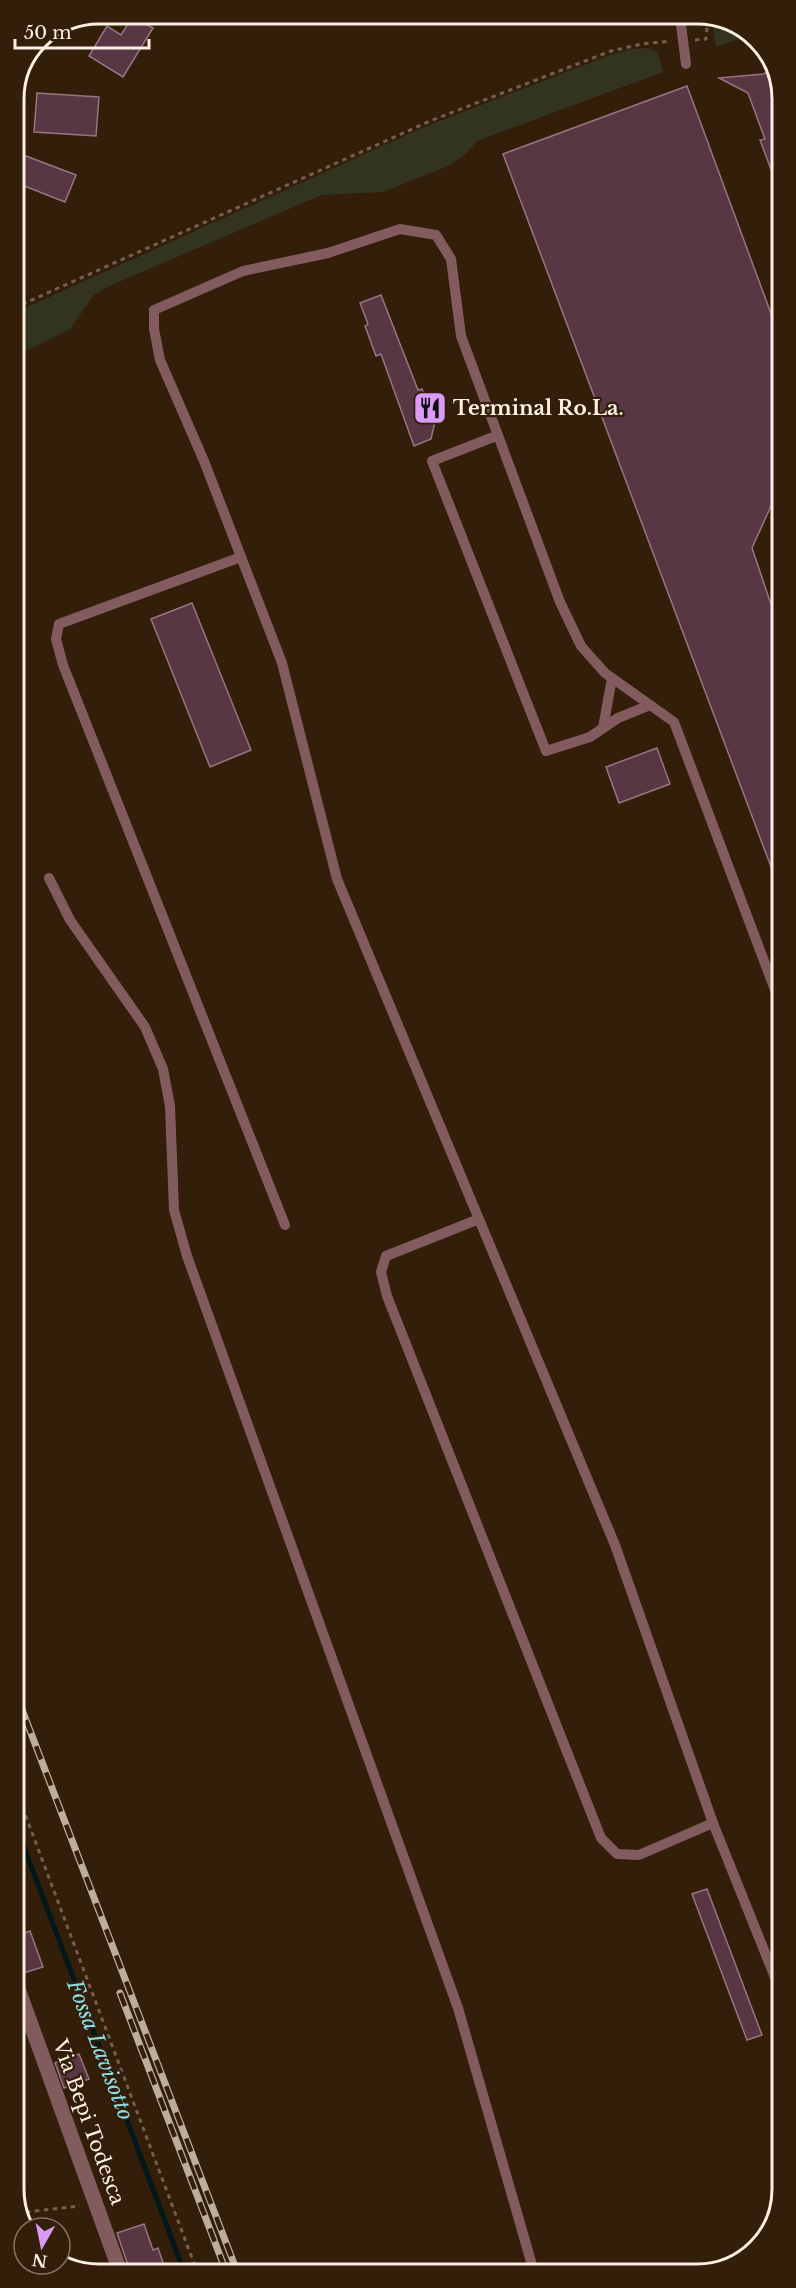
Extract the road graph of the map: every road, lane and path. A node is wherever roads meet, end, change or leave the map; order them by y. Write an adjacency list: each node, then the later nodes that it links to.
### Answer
1 (681, 24): 5 (lane)
2 (707, 25): 3 (path)
3 (706, 39)
4 (658, 42): 6 (path)
5 (686, 64)
6 (24, 304)
7 (496, 436): 8 (lane); 9 (lane); 11 (lane)
8 (241, 557): 14 (lane); 15 (lane)
9 (612, 678): 10 (lane); 11 (lane)
10 (650, 705): 11 (lane); 13 (lane)
11 (603, 728)
12 (49, 878): 24 (lane)
13 (772, 982)
14 (479, 1219): 17 (lane); 17 (lane)
15 (285, 1225)
16 (24, 1811): 23 (path)
17 (713, 1823): 18 (lane)
18 (772, 1970)
19 (24, 2005): 20 (street, Via Bepi Todesca)
20 (96, 2204): 21 (path); 22 (street, Via Bepi Todesca)
21 (28, 2212)
22 (117, 2264)
23 (194, 2264)
24 (532, 2264)

